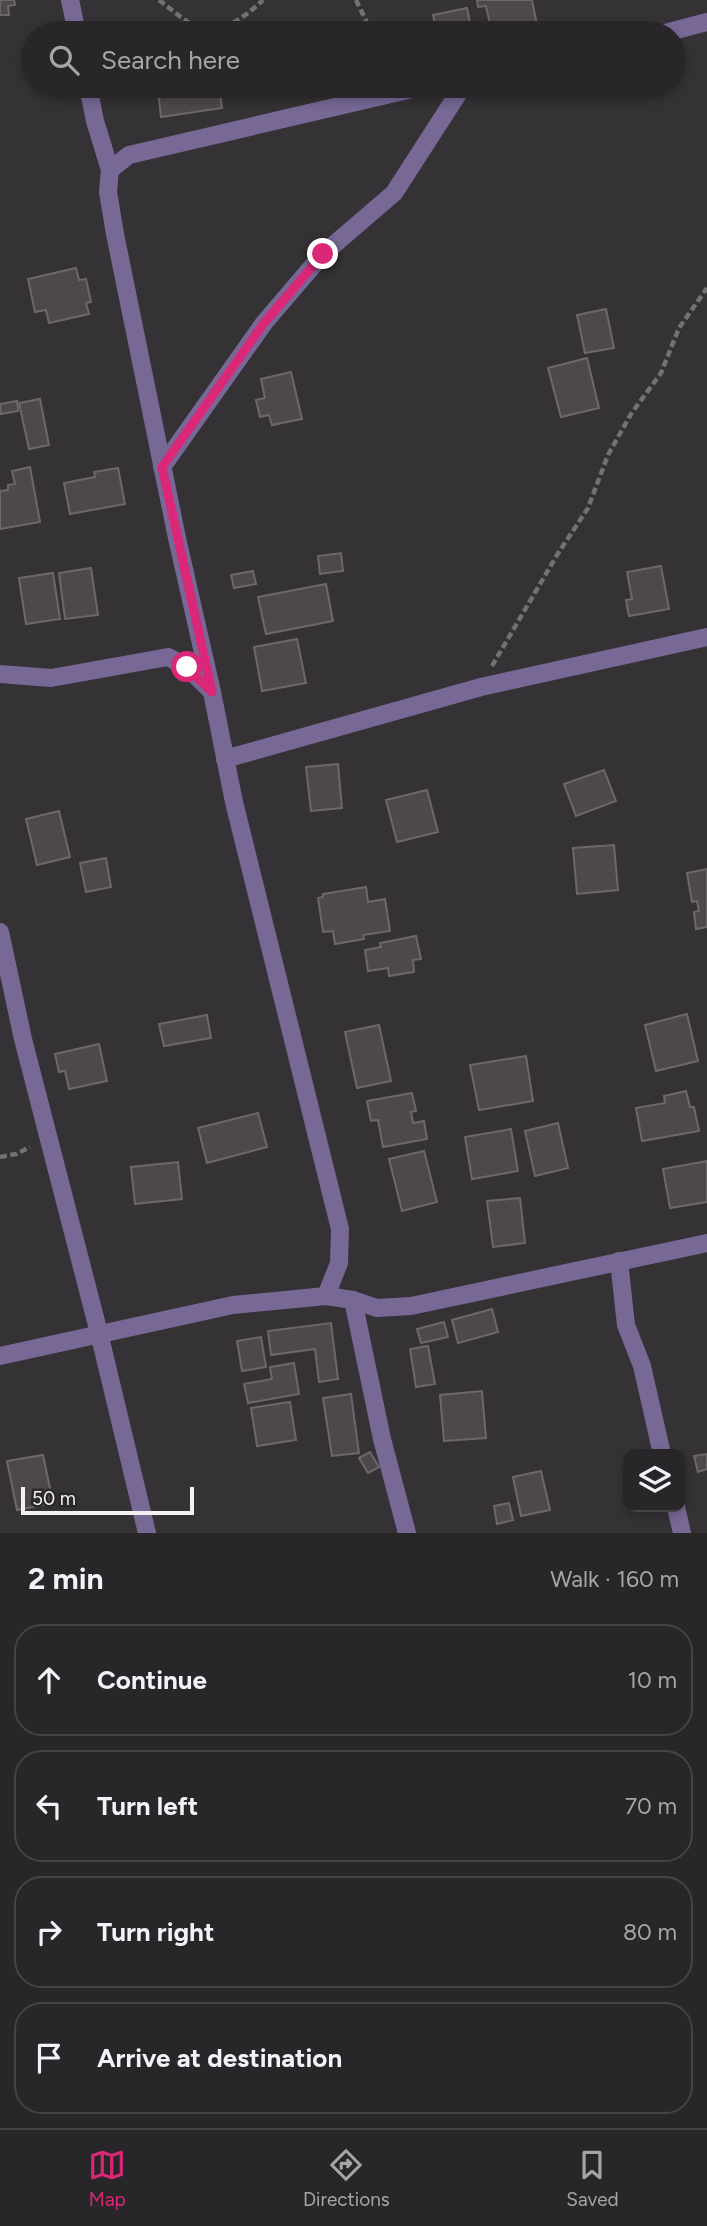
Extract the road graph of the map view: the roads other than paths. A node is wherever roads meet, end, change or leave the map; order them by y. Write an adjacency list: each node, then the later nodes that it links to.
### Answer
1 (70, 0): 3 (street)
2 (707, 9): 5 (street)
3 (74, 21)
4 (707, 22): 6 (street)
5 (686, 27)
6 (686, 28)
7 (90, 98): 10 (street)
8 (374, 98): 10 (street)
9 (455, 98): 11 (street)
10 (110, 170): 11 (street)
11 (162, 467): 14 (street)
12 (707, 636): 15 (street)
13 (0, 674): 14 (street)
14 (212, 692): 15 (street)
15 (225, 759): 19 (street)
16 (0, 932): 21 (street)
17 (707, 1243): 18 (street)
18 (619, 1261): 20 (street); 23 (street)
19 (326, 1296): 20 (street); 21 (street)
20 (353, 1300): 26 (street)
21 (99, 1333): 22 (street); 25 (street)
22 (0, 1356)
23 (661, 1449)
24 (677, 1512): 27 (street)
25 (147, 1533)
26 (407, 1533)
27 (682, 1533)

